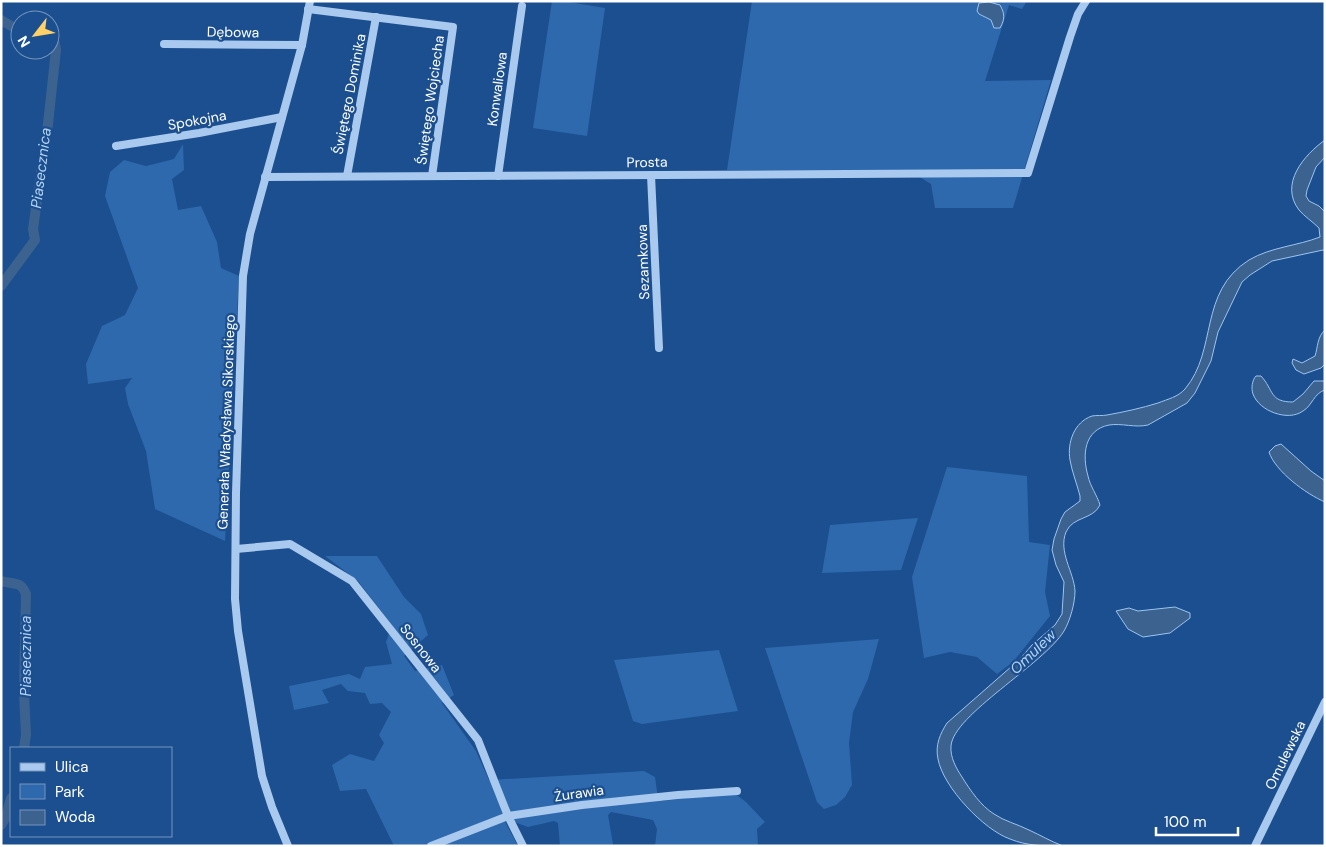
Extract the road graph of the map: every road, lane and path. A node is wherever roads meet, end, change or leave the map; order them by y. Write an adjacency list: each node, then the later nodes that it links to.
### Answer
1 (1086, 1): 9 (street, Prosta)
2 (309, 5): 4 (street); 6 (street, Generała Władysława Sikorskiego)
3 (522, 6): 12 (street, Konwaliowa)
4 (376, 17): 10 (street, Świętego Dominika); 11 (street, Świętego Wojciecha)
5 (164, 44): 6 (street, Dębowa)
6 (302, 45): 7 (street, Generała Władysława Sikorskiego)
7 (282, 117): 8 (street, Spokojna); 13 (street, Generała Władysława Sikorskiego)
8 (116, 146)
9 (651, 175): 12 (street, Prosta); 14 (street, Sezamkowa)
10 (346, 176): 11 (street, Prosta); 13 (street, Prosta)
11 (432, 176): 12 (street, Prosta)
12 (498, 176)
13 (265, 177): 15 (street, Generała Władysława Sikorskiego)
14 (659, 348)
15 (236, 549): 18 (street, Sosnowa); 19 (street, Generała Władysława Sikorskiego)
16 (1325, 702): 22 (street, Omulewska)
17 (737, 791): 18 (street, Żurawia)
18 (508, 816): 20 (street, Żurawia); 21 (street, Sosnowa)
19 (288, 846)
20 (431, 846)
21 (523, 846)
22 (1255, 846)

